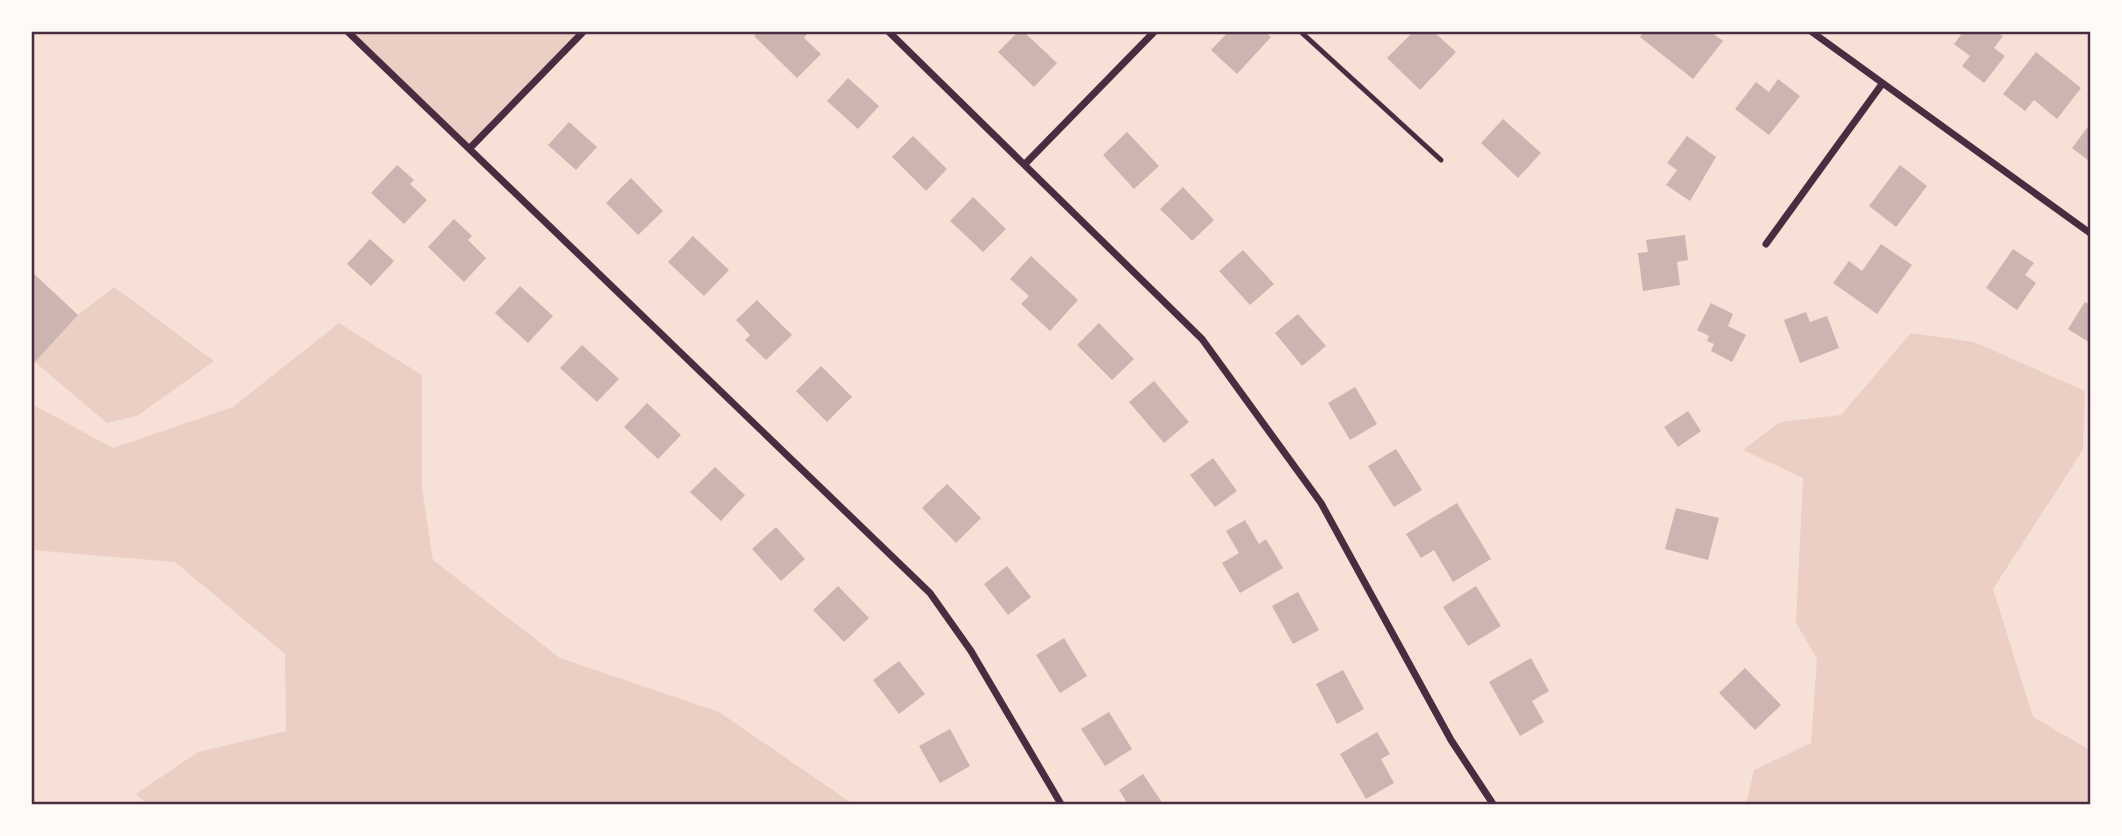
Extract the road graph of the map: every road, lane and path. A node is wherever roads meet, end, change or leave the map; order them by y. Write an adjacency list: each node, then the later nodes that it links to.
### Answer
1 (348, 32): 8 (street)
2 (583, 32): 8 (street)
3 (889, 32): 10 (street)
4 (1154, 32): 10 (street)
5 (1301, 32): 9 (lane)
6 (1812, 32): 7 (street)
7 (1882, 84): 11 (street); 12 (street)
8 (470, 148): 13 (street)
9 (1441, 160)
10 (1026, 163): 14 (street)
11 (2091, 233)
12 (1766, 244)
13 (1061, 804)
14 (1493, 804)

